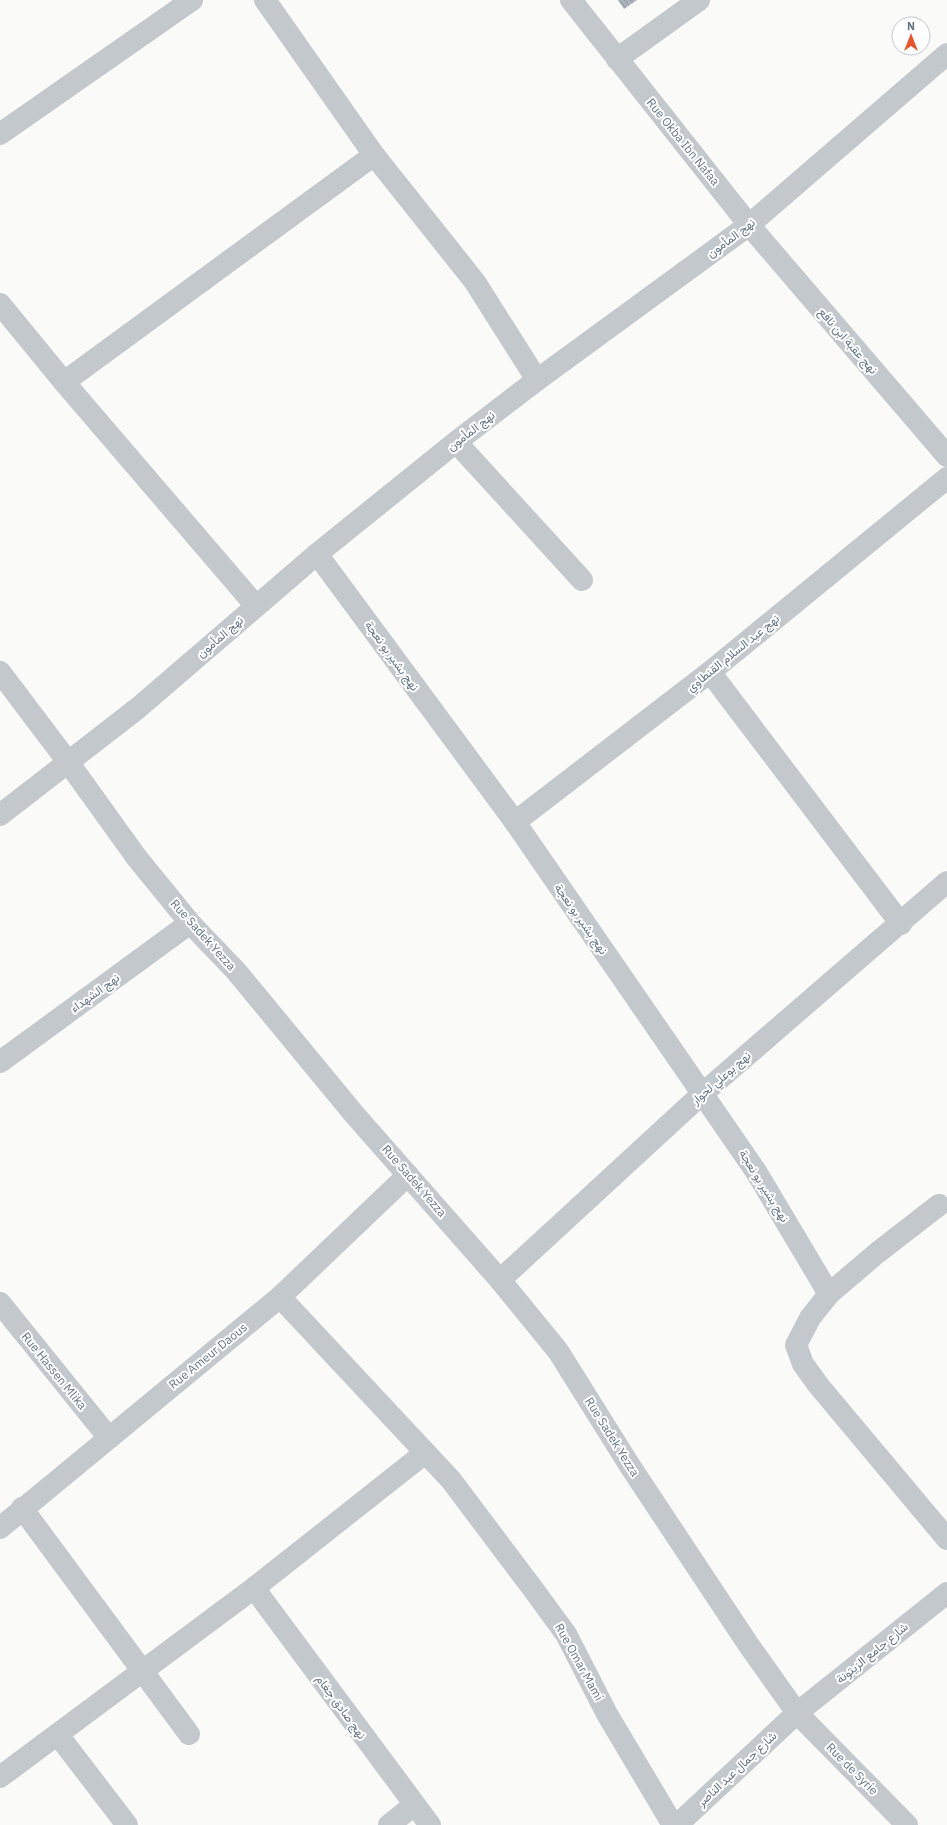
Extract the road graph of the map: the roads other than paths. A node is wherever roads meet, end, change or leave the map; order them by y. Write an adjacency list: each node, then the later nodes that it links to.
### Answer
1 (192, 0): 7 (street)
2 (265, 0): 8 (street)
3 (571, 0): 6 (street, Rue Okba Ibn Nafaa)
4 (699, 0): 6 (street)
5 (947, 54): 9 (street, نهج المأمون)
6 (617, 59): 9 (street, Rue Okba Ibn Nafaa)
7 (0, 134)
8 (374, 155): 11 (street); 12 (street)
9 (750, 225): 11 (street, نهج المأمون); 14 (street, نهج عقبة ابن نافع)
10 (0, 304): 12 (street)
11 (537, 380): 13 (street, نهج المأمون)
12 (64, 382): 18 (street)
13 (456, 442): 16 (street, نهج المأمون); 17 (street)
14 (947, 456)
15 (947, 478): 20 (street, نهج عبد السلام القنطاوي)
16 (317, 554): 18 (street, نهج المأمون); 23 (street, نهج بشير بو نعجة)
17 (582, 580)
18 (256, 606): 21 (street, نهج المأمون)
19 (0, 672): 21 (street, Rue Sadek Yezza)
20 (710, 672): 23 (street, نهج عبد السلام القنطاوي); 26 (street)
21 (68, 762): 22 (street, نهج المأمون); 25 (street, Rue Sadek Yezza)
22 (0, 815)
23 (514, 822): 28 (street, نهج بشير بو نعجة)
24 (947, 882): 26 (street, نهج بوعلي لحوار)
25 (190, 923): 27 (street, نهج الشهداء); 29 (street, Rue Sadek Yezza)
26 (901, 924): 28 (street, نهج بوعلي لحوار)
27 (0, 1062)
28 (702, 1094): 31 (street, نهج بوعلي لحوار); 32 (street, نهج بشير بو نعجة)
29 (408, 1175): 31 (street, Rue Sadek Yezza); 33 (street, Rue Ameur Daous)
30 (944, 1206): 32 (street)
31 (500, 1280): 43 (street, Rue Sadek Yezza)
32 (829, 1294): 39 (street)
33 (280, 1298): 35 (street, Rue Ameur Daous); 36 (street, Rue Omar Mami)
34 (0, 1303): 35 (street, Rue Hassen Mlika)
35 (109, 1438): 37 (street, Rue Ameur Daous)
36 (425, 1453): 40 (street); 51 (street, Rue Omar Mami)
37 (22, 1508): 38 (street, Rue Ameur Daous); 42 (street)
38 (0, 1528)
39 (947, 1539)
40 (254, 1588): 42 (street); 47 (street, نهج صادق جغام)
41 (947, 1593): 43 (street, شارع جامع الزيتونة)
42 (143, 1670): 44 (street); 45 (street)
43 (797, 1713): 52 (street, شارع جمال عبد الناصر); 53 (street, Rue de Syrie)
44 (189, 1734)
45 (58, 1735): 46 (street); 48 (street)
46 (0, 1777)
47 (414, 1805): 49 (street); 50 (street, نهج صادق جغام)
48 (127, 1825)
49 (389, 1825)
50 (430, 1825)
51 (673, 1825)
52 (677, 1825)
53 (907, 1825)

